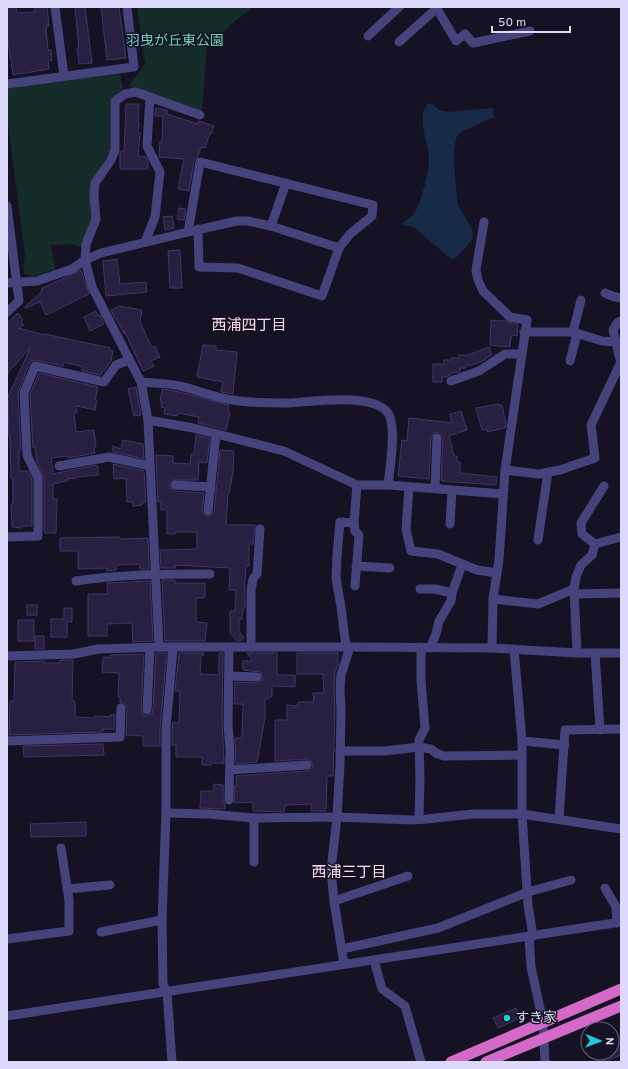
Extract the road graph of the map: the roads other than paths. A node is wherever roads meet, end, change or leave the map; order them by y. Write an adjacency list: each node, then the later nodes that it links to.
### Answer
1 (55, 7): 8 (street)
2 (127, 7): 8 (street)
3 (399, 7): 6 (street)
4 (436, 7): 5 (street); 7 (street)
5 (530, 31)
6 (368, 36)
7 (399, 42)
8 (64, 76): 9 (street)
9 (7, 84)
10 (150, 97): 11 (street); 19 (street); 21 (street)
11 (200, 115)
12 (286, 183): 16 (street); 18 (street); 20 (street)
13 (7, 206): 14 (street)
14 (8, 216): 22 (street)
15 (484, 222): 28 (street)
16 (271, 226): 17 (street); 20 (street)
17 (198, 230): 18 (street); 20 (street)
18 (188, 232): 19 (street)
19 (145, 242): 21 (street)
20 (339, 248)
21 (85, 260): 22 (street); 33 (street)
22 (12, 282): 26 (street)
23 (605, 293): 24 (street)
24 (621, 298)
25 (581, 300): 29 (street)
26 (7, 312)
27 (621, 321): 30 (street)
28 (524, 332): 29 (street); 31 (street)
29 (575, 333): 30 (street); 34 (street)
30 (616, 342): 32 (street)
31 (521, 354): 35 (street); 42 (street)
32 (620, 355): 43 (street)
33 (129, 360): 36 (street); 57 (street)
34 (570, 361)
35 (451, 380)
36 (141, 382): 37 (street); 46 (street)
37 (148, 420): 38 (street); 41 (street)
38 (216, 434): 45 (street); 48 (street)
39 (437, 438): 50 (street)
40 (59, 466): 41 (street)
41 (150, 466): 65 (street)
42 (505, 470): 43 (street); 52 (street)
43 (548, 472): 59 (street)
44 (175, 485): 48 (street)
45 (357, 485): 46 (street); 54 (street)
46 (388, 485): 49 (street)
47 (604, 486): 60 (street)
48 (211, 487): 53 (street)
49 (409, 487): 50 (street); 61 (street)
50 (435, 488): 51 (street)
51 (452, 490): 52 (street); 55 (street)
52 (503, 494): 64 (street)
53 (208, 510)
54 (354, 523): 62 (street); 76 (street)
55 (450, 524)
56 (260, 529): 75 (street)
57 (7, 537)
58 (621, 537): 60 (street)
59 (538, 540)
60 (595, 544): 70 (street)
61 (462, 565): 64 (street); 71 (street)
62 (356, 566): 63 (street); 68 (street)
63 (390, 568)
64 (497, 572): 73 (street)
65 (155, 574): 66 (street); 67 (street); 78 (street)
66 (210, 574)
67 (76, 581)
68 (355, 586)
69 (420, 589): 71 (street)
70 (574, 591): 72 (street); 73 (street); 82 (street)
71 (452, 593): 77 (street)
72 (621, 593)
73 (493, 599): 80 (street)
74 (229, 647): 75 (street); 79 (street); 86 (street)
75 (251, 647): 76 (street)
76 (348, 647): 77 (street); 96 (street)
77 (425, 647): 80 (street); 95 (street)
78 (154, 648): 79 (street); 85 (street); 89 (street)
79 (173, 648): 101 (street)
80 (492, 648): 81 (street)
81 (514, 649): 82 (street); 93 (street)
82 (577, 653): 83 (street)
83 (595, 653): 84 (street); 91 (street)
84 (621, 653)
85 (7, 656)
86 (228, 676): 87 (street); 99 (street)
87 (257, 677)
88 (121, 708): 92 (street)
89 (147, 710)
90 (621, 729): 91 (street)
91 (600, 730): 94 (street)
92 (7, 741)
93 (522, 741): 94 (street); 97 (street)
94 (565, 745): 105 (street)
95 (419, 747): 96 (street); 97 (street); 106 (street)
96 (340, 751): 103 (street)
97 (522, 754): 102 (street)
98 (308, 765): 99 (street)
99 (230, 770): 100 (street)
100 (229, 800)
101 (166, 812): 104 (street); 117 (street)
102 (522, 814): 105 (street); 106 (street); 115 (street)
103 (337, 817): 104 (street); 106 (street); 116 (street)
104 (254, 818): 109 (street)
105 (559, 818): 107 (street)
106 (419, 819)
107 (621, 829)
108 (61, 848): 114 (street)
109 (254, 862)
110 (408, 876): 116 (street)
111 (571, 880): 115 (street)
112 (110, 885): 114 (street)
113 (605, 888): 118 (street)
114 (67, 889): 121 (street)
115 (528, 892): 120 (street); 122 (street)
116 (334, 901): 122 (street)
117 (162, 920): 119 (street); 126 (street)
118 (619, 923): 120 (street)
119 (101, 932)
120 (531, 937): 123 (street); 129 (street)
121 (7, 940)
122 (342, 949): 124 (street)
123 (374, 960): 124 (street); 132 (street)
124 (344, 964): 126 (street)
125 (621, 989): 129 (highway)
126 (167, 992): 128 (street); 131 (street)
127 (621, 1006): 130 (highway)
128 (7, 1016)
129 (543, 1022): 130 (street); 133 (highway)
130 (544, 1038): 134 (highway); 135 (street)
131 (172, 1062)
132 (421, 1062)
133 (451, 1062)
134 (486, 1062)
135 (545, 1062)

